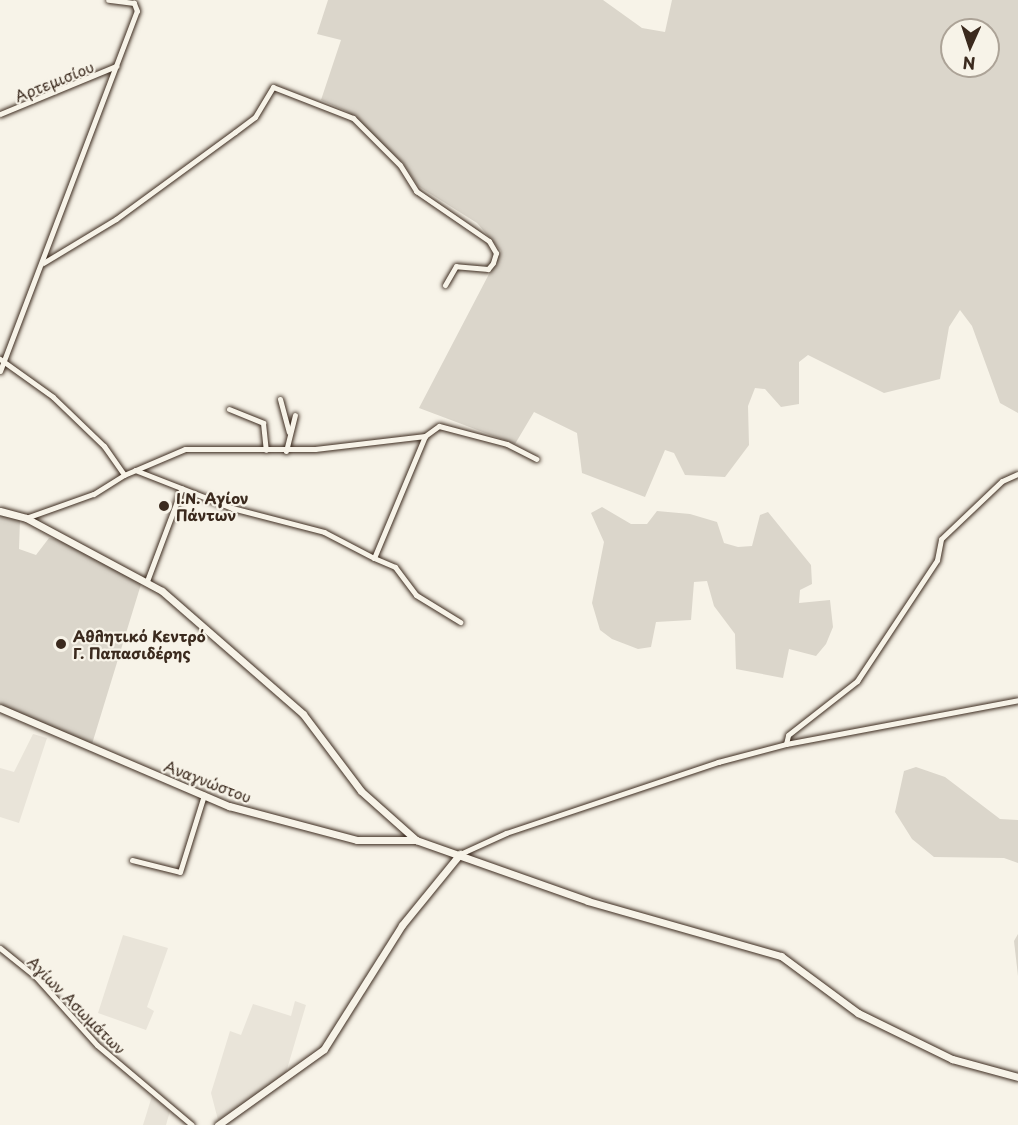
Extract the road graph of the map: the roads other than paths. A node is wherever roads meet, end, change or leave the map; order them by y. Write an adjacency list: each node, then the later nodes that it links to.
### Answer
1 (108, 0): 2 (street)
2 (116, 66): 3 (street, Αρτεμισίου); 4 (street)
3 (0, 114)
4 (43, 263): 5 (street); 6 (street)
5 (445, 285)
6 (2, 360): 7 (street); 18 (street)
7 (0, 371)
8 (280, 399): 11 (street)
9 (229, 409): 13 (street)
10 (295, 415): 11 (street)
11 (289, 432): 14 (street)
12 (425, 436): 14 (street); 15 (street); 22 (street)
13 (266, 450): 14 (street); 16 (street)
14 (286, 451)
15 (536, 459)
16 (135, 470): 18 (street); 19 (street)
17 (1018, 474): 27 (street)
18 (124, 475): 21 (street)
19 (182, 488): 22 (street); 23 (street)
20 (0, 511): 21 (street)
21 (26, 518): 23 (street)
22 (374, 558): 24 (street)
23 (147, 581): 29 (street)
24 (460, 622)
25 (1018, 700): 27 (street)
26 (0, 708): 28 (street, Αναγνώστου)
27 (786, 744): 30 (street)
28 (204, 795): 29 (street, Αναγνώστου); 31 (street)
29 (416, 840): 30 (street)
30 (460, 854): 33 (street); 35 (street)
31 (132, 860)
32 (0, 948): 34 (street, Αγίων Ασωμάτων)
33 (1018, 1077)
34 (192, 1125)
35 (218, 1125)

